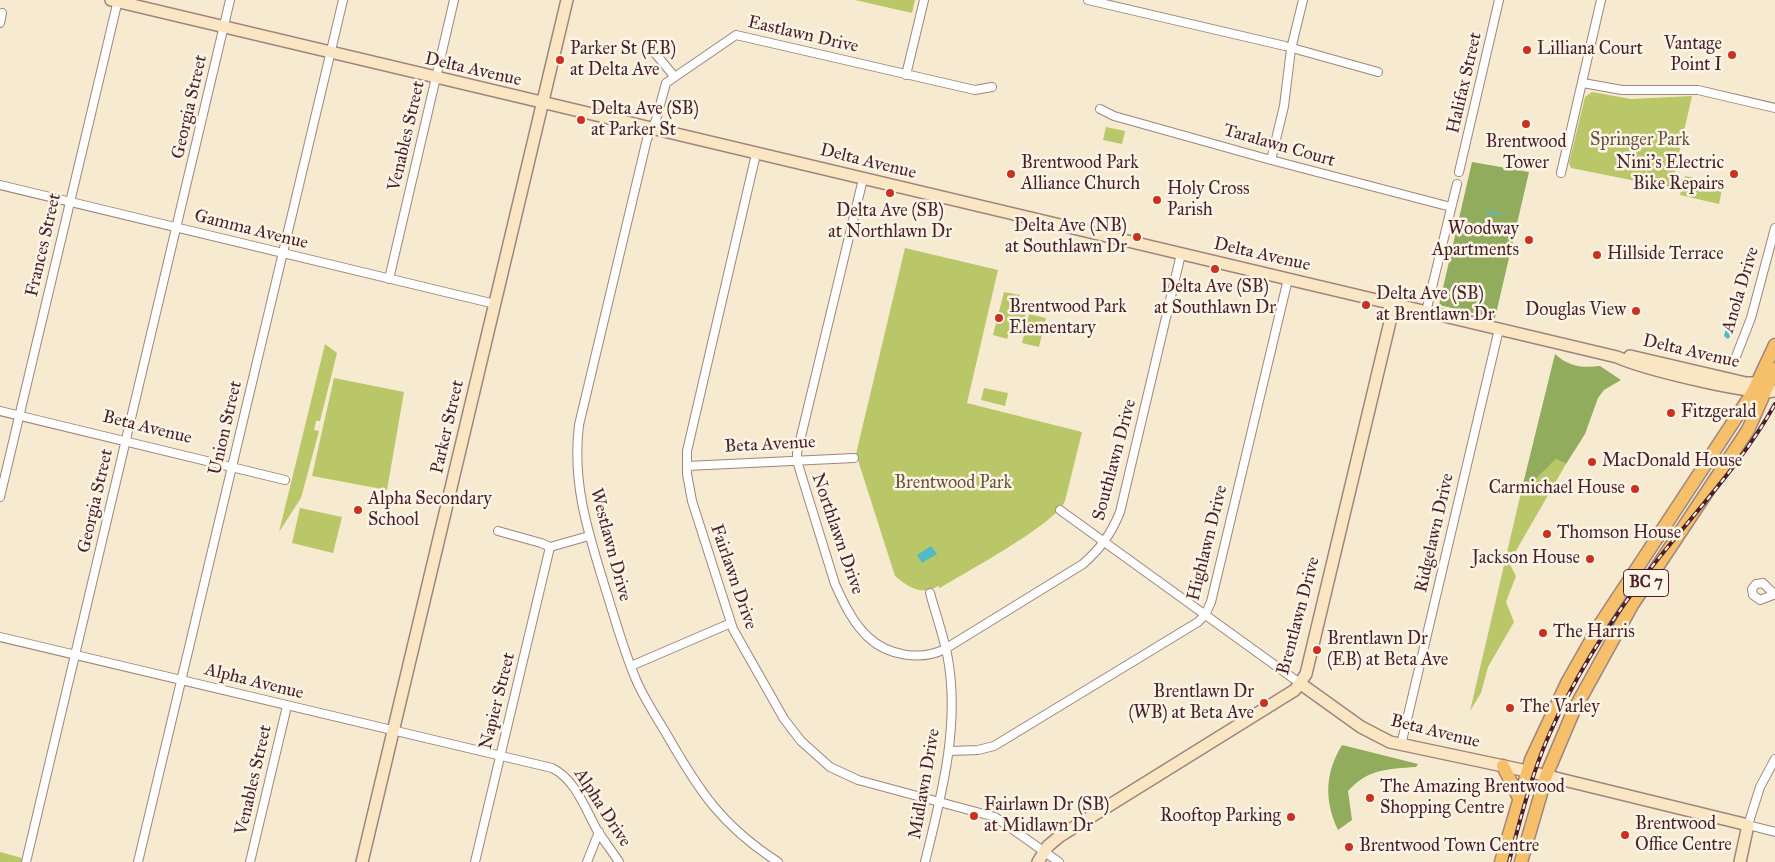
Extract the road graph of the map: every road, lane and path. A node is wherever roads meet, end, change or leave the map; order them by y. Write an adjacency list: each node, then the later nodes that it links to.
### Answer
1 (230, 0): 13 (street, Georgia Street)
2 (343, 0): 16 (street, Union Street)
3 (454, 0): 20 (street, Venables Street)
4 (567, 0): 23 (street, Parker Street)
5 (924, 0): 18 (street)
6 (1088, 0): 14 (street)
7 (1303, 0): 14 (street)
8 (1500, 0): 29 (street, Halifax Street)
9 (1601, 0): 21 (street)
10 (116, 1): 13 (street, Delta Avenue); 34 (street, Frances Street)
11 (2, 13): 12 (street)
12 (0, 24)
13 (224, 27): 16 (street, Delta Avenue); 36 (street, Georgia Street)
14 (1291, 49): 17 (street); 28 (street)
15 (654, 52): 19 (street)
16 (330, 53): 20 (street, Delta Avenue); 38 (street, Union Street)
17 (1378, 72)
18 (906, 75): 19 (street, Eastlawn Drive); 22 (street, Eastlawn Drive)
19 (674, 76): 26 (street, Eastlawn Drive)
20 (436, 78): 23 (street, Delta Avenue); 40 (street, Venables Street)
21 (1583, 83): 24 (street); 30 (street)
22 (992, 87)
23 (543, 104): 26 (street, Delta Avenue); 42 (street, Parker Street)
24 (1775, 108)
25 (1100, 110): 28 (street, Taralawn Court)
26 (652, 128): 27 (street, Delta Avenue); 61 (street, Westlawn Drive)
27 (756, 154): 31 (street, Delta Avenue); 55 (street, Fairlawn Drive)
28 (1271, 160): 35 (street, Taralawn Court)
29 (1459, 172)
30 (1561, 173)
31 (863, 178): 39 (street, Delta Avenue); 54 (street, Northlawn Drive)
32 (1457, 184): 35 (street)
33 (0, 185): 34 (street, Gamma Avenue)
34 (70, 202): 36 (street, Gamma Avenue); 51 (street, Frances Street)
35 (1451, 207): 44 (street)
36 (176, 228): 38 (street, Gamma Avenue); 52 (street, Georgia Street)
37 (1775, 228): 47 (street, Anola Drive)
38 (283, 254): 40 (street, Gamma Avenue); 56 (street, Union Street)
39 (1181, 254): 41 (street, Delta Avenue); 62 (street, Southlawn Drive)
40 (389, 279): 42 (street, Gamma Avenue)
41 (1288, 279): 43 (street, Delta Avenue); 65 (street, Highlawn Drive)
42 (495, 304): 74 (street, Parker Street)
43 (1394, 305): 44 (street, Delta Avenue); 72 (street, Brentlawn Drive)
44 (1426, 312): 45 (street, Delta Avenue)
45 (1499, 329): 49 (street, Delta Avenue); 75 (street, Ridgelawn Drive)
46 (1775, 345): 49 (main road, BC 7)
47 (1734, 360)
48 (1775, 369): 49 (main road, BC 7)
49 (1766, 388): 80 (main road, BC 7); 81 (main road, BC 7)
50 (0, 411): 51 (street, Beta Avenue)
51 (19, 416): 52 (street, Beta Avenue); 58 (street, Frances Street)
52 (126, 441): 56 (street, Beta Avenue); 69 (street, Georgia Street)
53 (854, 458): 54 (street, Beta Avenue)
54 (797, 461): 55 (street, Beta Avenue); 68 (street, Northlawn Drive)
55 (687, 466): 66 (street, Fairlawn Drive)
56 (232, 467): 57 (street, Beta Avenue); 71 (street, Union Street)
57 (285, 480)
58 (0, 498)
59 (1060, 510): 62 (street, Beta Avenue)
60 (498, 532): 63 (street)
61 (589, 536): 63 (street); 70 (street, Westlawn Drive)
62 (1105, 542): 65 (street, Beta Avenue); 68 (street, Southlawn Drive)
63 (550, 548): 77 (street, Napier Street)
64 (930, 593): 68 (street, Midlawn Drive)
65 (1205, 615): 72 (street, Beta Avenue); 76 (street, Highlawn Drive)
66 (730, 623): 70 (street); 83 (street, Fairlawn Drive)
67 (0, 637): 69 (street, Alpha Avenue)
68 (945, 649): 76 (street, Midlawn Drive)
69 (75, 654): 71 (street, Alpha Avenue); 88 (street, Georgia Street)
70 (631, 666): 95 (street, Westlawn Drive)
71 (181, 679): 73 (street, Alpha Avenue); 89 (street, Union Street)
72 (1301, 684): 75 (street, Beta Avenue); 87 (street, Brentlawn Drive)
73 (287, 706): 74 (street, Alpha Avenue); 90 (street, Venables Street)
74 (394, 731): 77 (street, Alpha Avenue); 91 (street, Parker Street)
75 (1400, 745): 79 (street, Beta Avenue)
76 (949, 751): 83 (street, Midlawn Drive)
77 (500, 756): 85 (street, Alpha Drive); 92 (street, Napier Street)
78 (1775, 759): 84 (street)
79 (1503, 766): 80 (street, Beta Avenue); 82 (main road)
80 (1527, 771): 81 (street, Beta Avenue); 82 (main road, BC 7)
81 (1546, 776): 84 (street, Beta Avenue); 100 (main road, BC 7)
82 (1519, 798): 99 (main road, BC 7)
83 (939, 802): 87 (street, Fairlawn Drive); 96 (street, Midlawn Drive)
84 (1748, 825): 86 (street, Beta Avenue); 101 (street)
85 (599, 832): 93 (street); 94 (street, Alpha Drive)
86 (1775, 832)
87 (1044, 852): 97 (street, Brentlawn Drive); 98 (street, Fairlawn Drive)
88 (26, 862)
89 (138, 862)
90 (250, 862)
91 (362, 862)
92 (475, 862)
93 (588, 862)
94 (620, 862)
95 (778, 862)
96 (925, 862)
97 (1038, 862)
98 (1059, 862)
99 (1501, 862)
100 (1521, 862)
101 (1740, 862)

